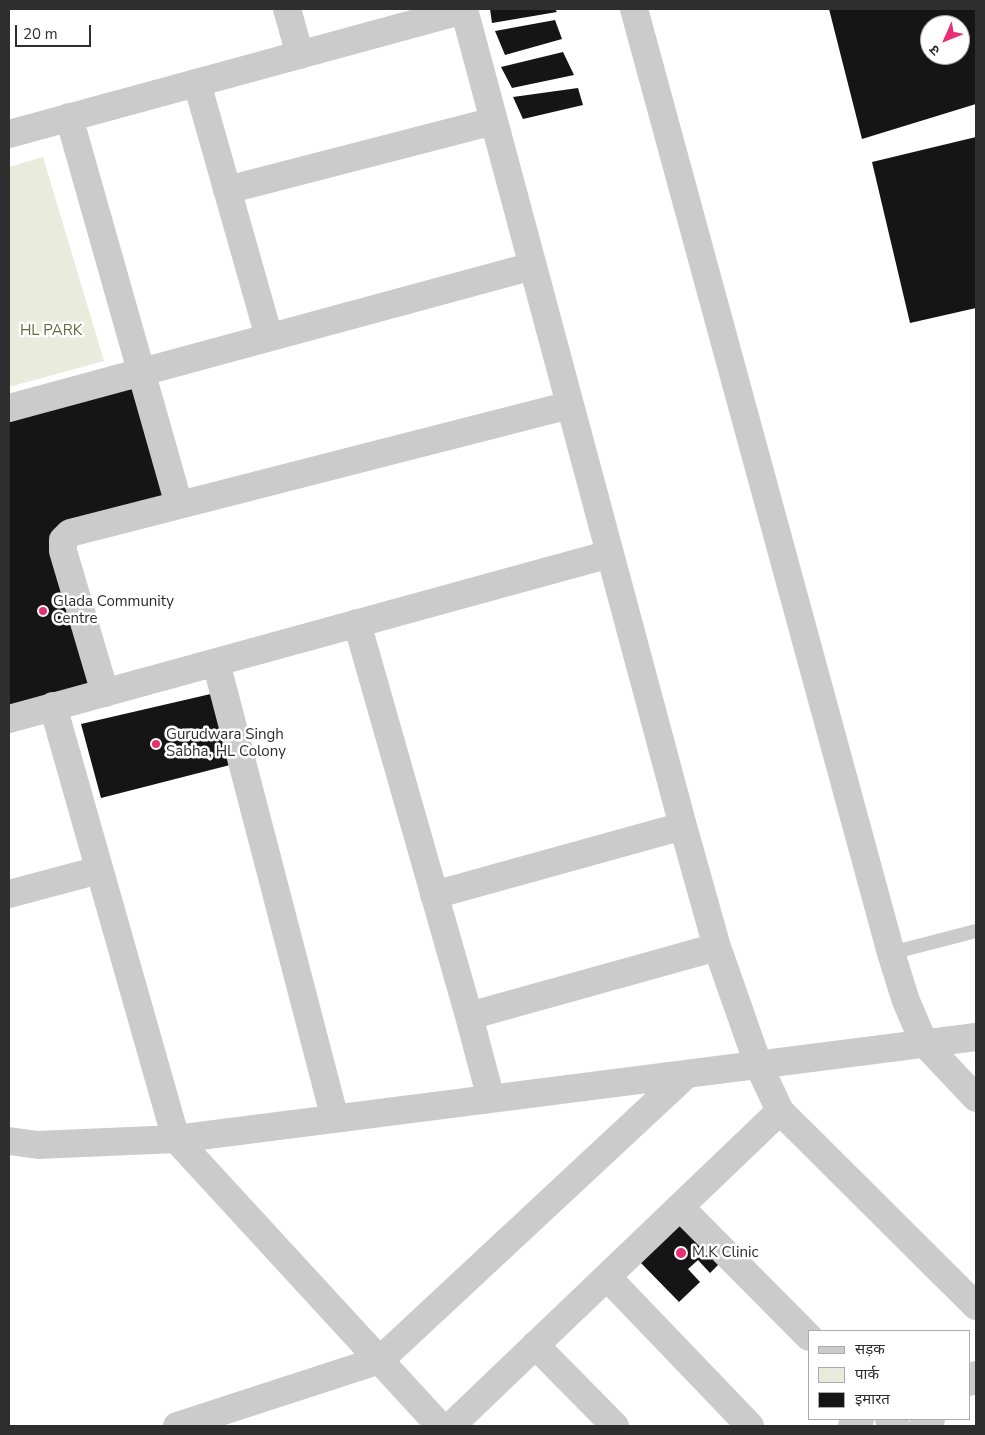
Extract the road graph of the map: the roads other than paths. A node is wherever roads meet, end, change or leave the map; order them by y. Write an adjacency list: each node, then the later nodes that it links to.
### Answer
1 (287, 9): 4 (street)
2 (634, 9): 28 (street)
3 (464, 10): 4 (street); 7 (street)
4 (300, 55): 5 (street)
5 (197, 83): 6 (street); 9 (street)
6 (69, 117): 8 (street); 12 (street)
7 (494, 121): 9 (street); 10 (street)
8 (9, 134)
9 (228, 190): 11 (street)
10 (533, 266): 11 (street); 13 (street)
11 (269, 337): 12 (street)
12 (142, 372): 14 (street); 15 (street)
13 (570, 405): 15 (street); 16 (street)
14 (9, 408)
15 (179, 505): 19 (street)
16 (610, 554): 17 (street); 22 (street)
17 (357, 623): 18 (street); 25 (street)
18 (216, 662): 19 (street); 37 (street)
19 (104, 692): 20 (street)
20 (53, 706): 21 (street); 23 (street)
21 (9, 719)
22 (683, 826): 25 (street); 27 (street)
23 (99, 870): 24 (street); 38 (street)
24 (9, 894)
25 (434, 895): 29 (street)
26 (976, 931): 28 (lane)
27 (717, 947): 29 (street); 32 (street)
28 (891, 954): 31 (street)
29 (469, 1016): 35 (street)
30 (976, 1037): 31 (street)
31 (924, 1043): 32 (street); 34 (street)
32 (758, 1064): 33 (street); 36 (street)
33 (687, 1074): 35 (street); 45 (street)
34 (976, 1098)
35 (491, 1099): 37 (street)
36 (780, 1111): 40 (street); 42 (street)
37 (335, 1119): 38 (street)
38 (176, 1139): 39 (street); 45 (street)
39 (9, 1141)
40 (680, 1207): 41 (street); 43 (street)
41 (607, 1277): 44 (street); 50 (street)
42 (976, 1306)
43 (808, 1336)
44 (536, 1345): 48 (street); 49 (street)
45 (380, 1360): 46 (street); 47 (street)
46 (179, 1426)
47 (440, 1426)
48 (451, 1426)
49 (615, 1426)
50 (750, 1426)

